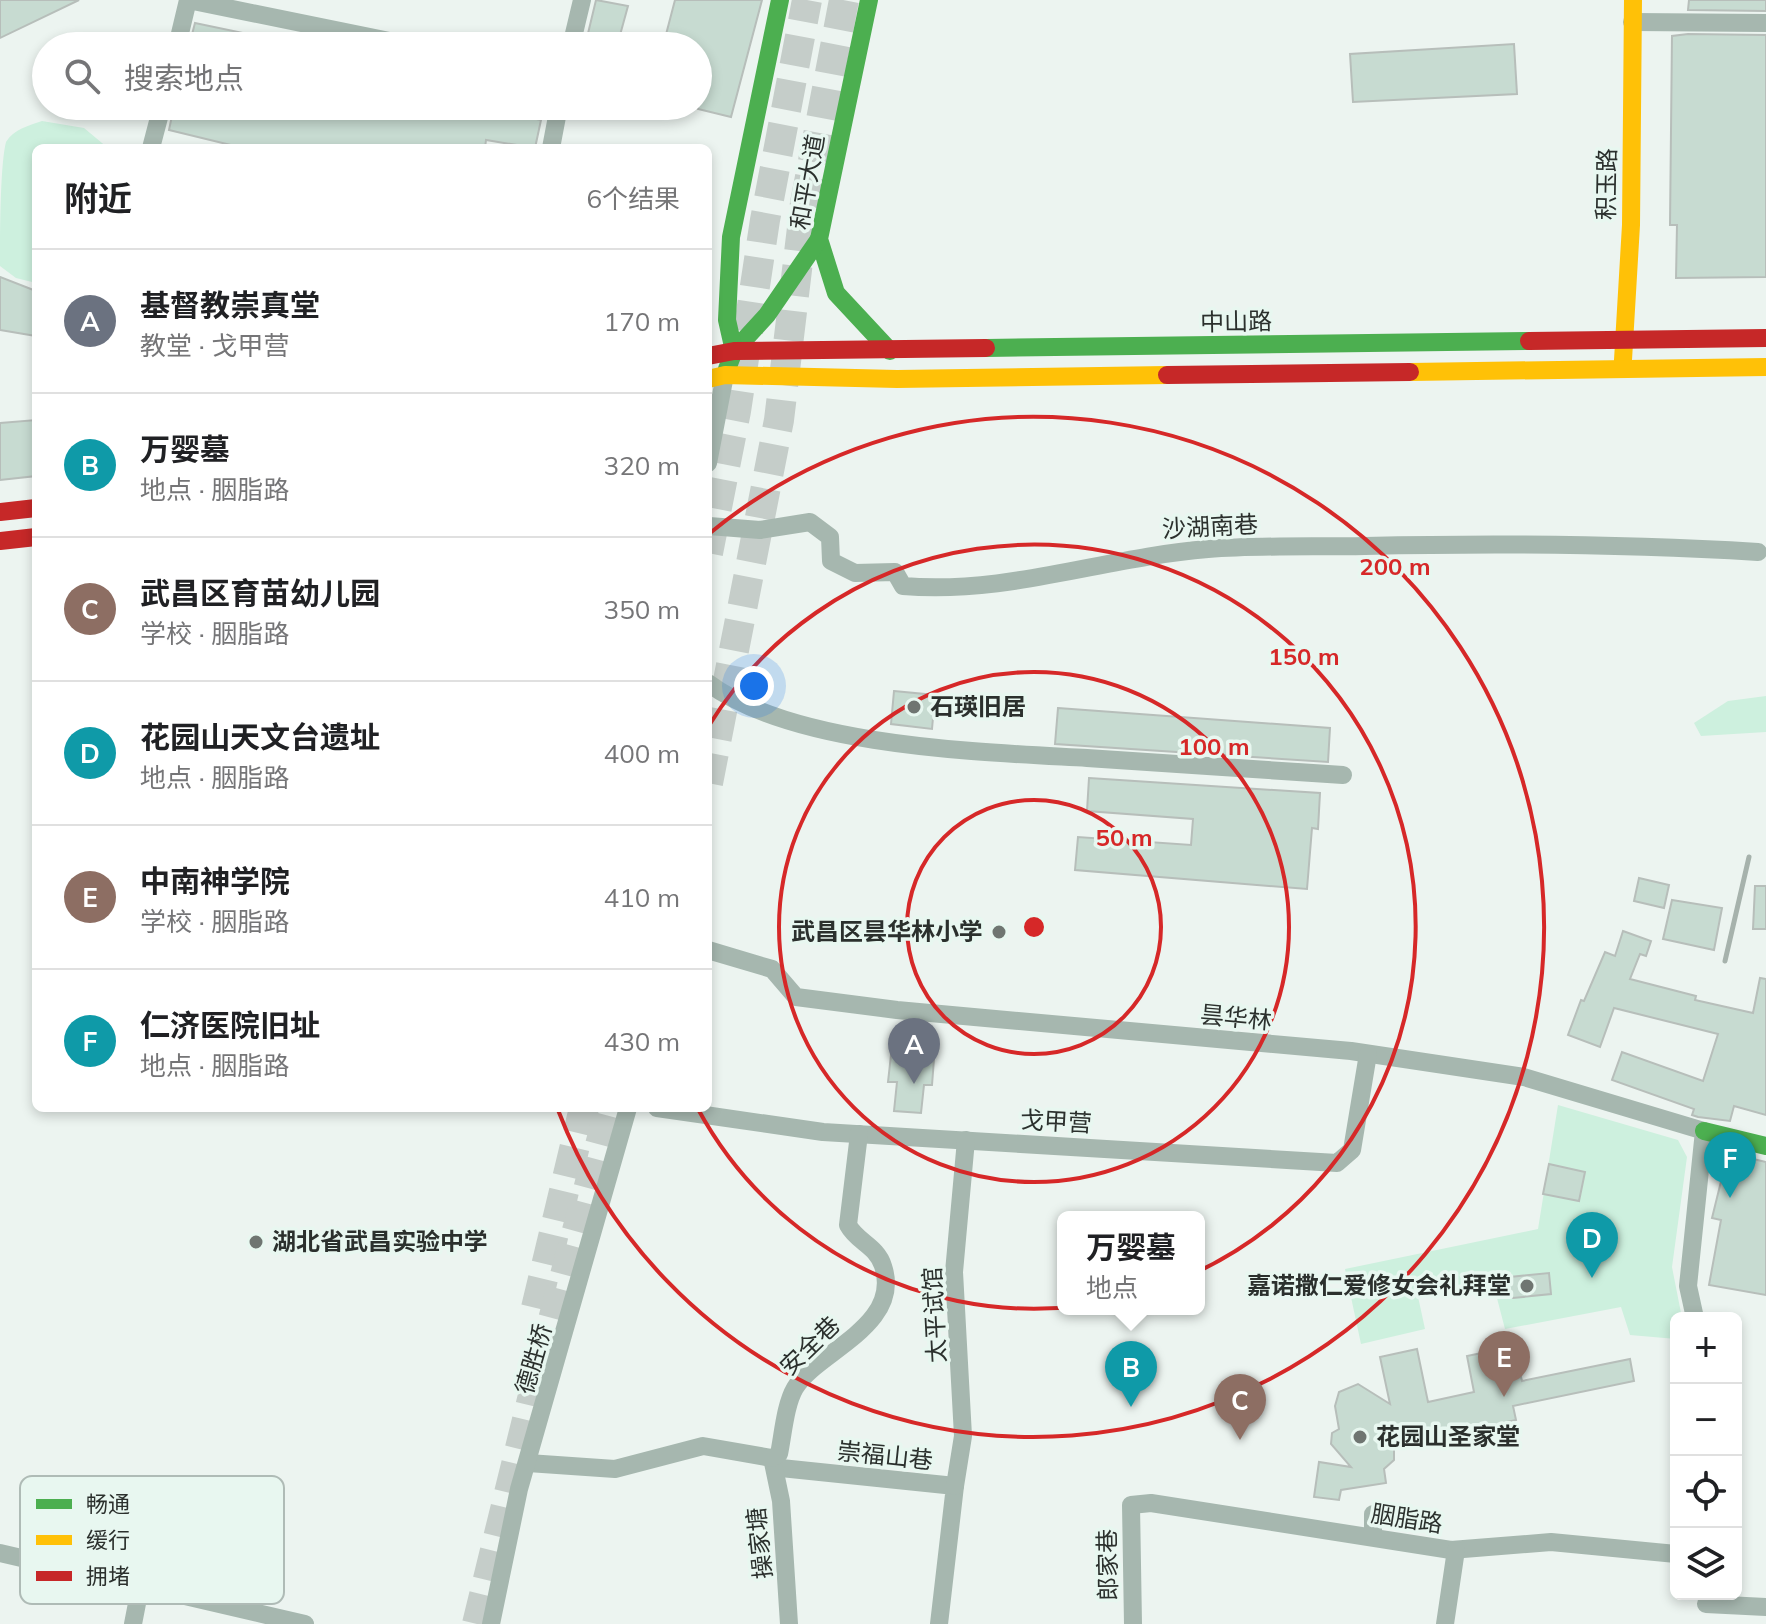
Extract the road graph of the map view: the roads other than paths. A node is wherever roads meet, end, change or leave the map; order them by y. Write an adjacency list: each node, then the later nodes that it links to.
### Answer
1 (582, 0): 10 (street)
2 (780, 0): 15 (main road)
3 (869, 0): 16 (main road, 和平大道)
4 (1633, 0): 6 (main road, 积玉路)
5 (1651, 0): 6 (main road, 积玉路)
6 (1642, 22): 7 (street); 19 (main road, 积玉路)
7 (1766, 23)
8 (180, 32): 9 (street)
9 (345, 32)
10 (574, 32)
11 (158, 120): 13 (street)
12 (556, 120): 14 (street)
13 (152, 144)
14 (552, 144)
15 (731, 237): 17 (main road); 20 (main road)
16 (819, 239): 20 (main road); 21 (main road, 和平大道)
17 (712, 297)
18 (1766, 338): 19 (main road, 中山路)
19 (1631, 340): 21 (main road, 中山路); 24 (main road, 积玉路)
20 (734, 351): 21 (main road, 中山路); 22 (main road, 中山路); 25 (main road)
21 (890, 351)
22 (712, 355)
23 (1766, 367): 24 (main road)
24 (1632, 369): 25 (main road)
25 (716, 377): 26 (street)
26 (712, 420)
27 (32, 508): 28 (main road)
28 (0, 512)
29 (712, 526): 32 (street, 沙湖南巷)
30 (32, 537): 31 (main road)
31 (0, 541)
32 (1758, 552)
33 (712, 686): 34 (street)
34 (1343, 775)
35 (712, 951): 36 (street, 昙华林)
36 (1368, 1054): 39 (street, 昙华林); 41 (street, 戈甲营)
37 (627, 1112): 45 (street, 德胜桥)
38 (688, 1112): 40 (street, 戈甲营)
39 (1704, 1131): 42 (main road, 昙华林); 43 (street)
40 (859, 1134): 41 (street, 戈甲营); 44 (street, 安全巷)
41 (966, 1140): 46 (street, 太平试馆)
42 (1766, 1146)
43 (1694, 1312)
44 (772, 1458): 45 (street); 46 (street, 崇福山巷); 60 (street, 操家塘)
45 (528, 1463): 59 (street, 德胜桥)
46 (955, 1486): 61 (street, 崇福山巷)
47 (1131, 1505): 48 (street, 胭脂路); 62 (street, 郎家巷)
48 (1456, 1550): 50 (street, 胭脂路); 63 (street)
49 (0, 1553): 51 (street)
50 (1670, 1553)
51 (20, 1558)
52 (1706, 1600): 64 (street)
53 (1714, 1600): 56 (street)
54 (137, 1604): 57 (street)
55 (213, 1604): 58 (street)
56 (1766, 1607)
57 (133, 1624)
58 (305, 1624)
59 (491, 1624)
60 (789, 1624)
61 (939, 1624)
62 (1133, 1624)
63 (1445, 1624)
64 (1705, 1624)

